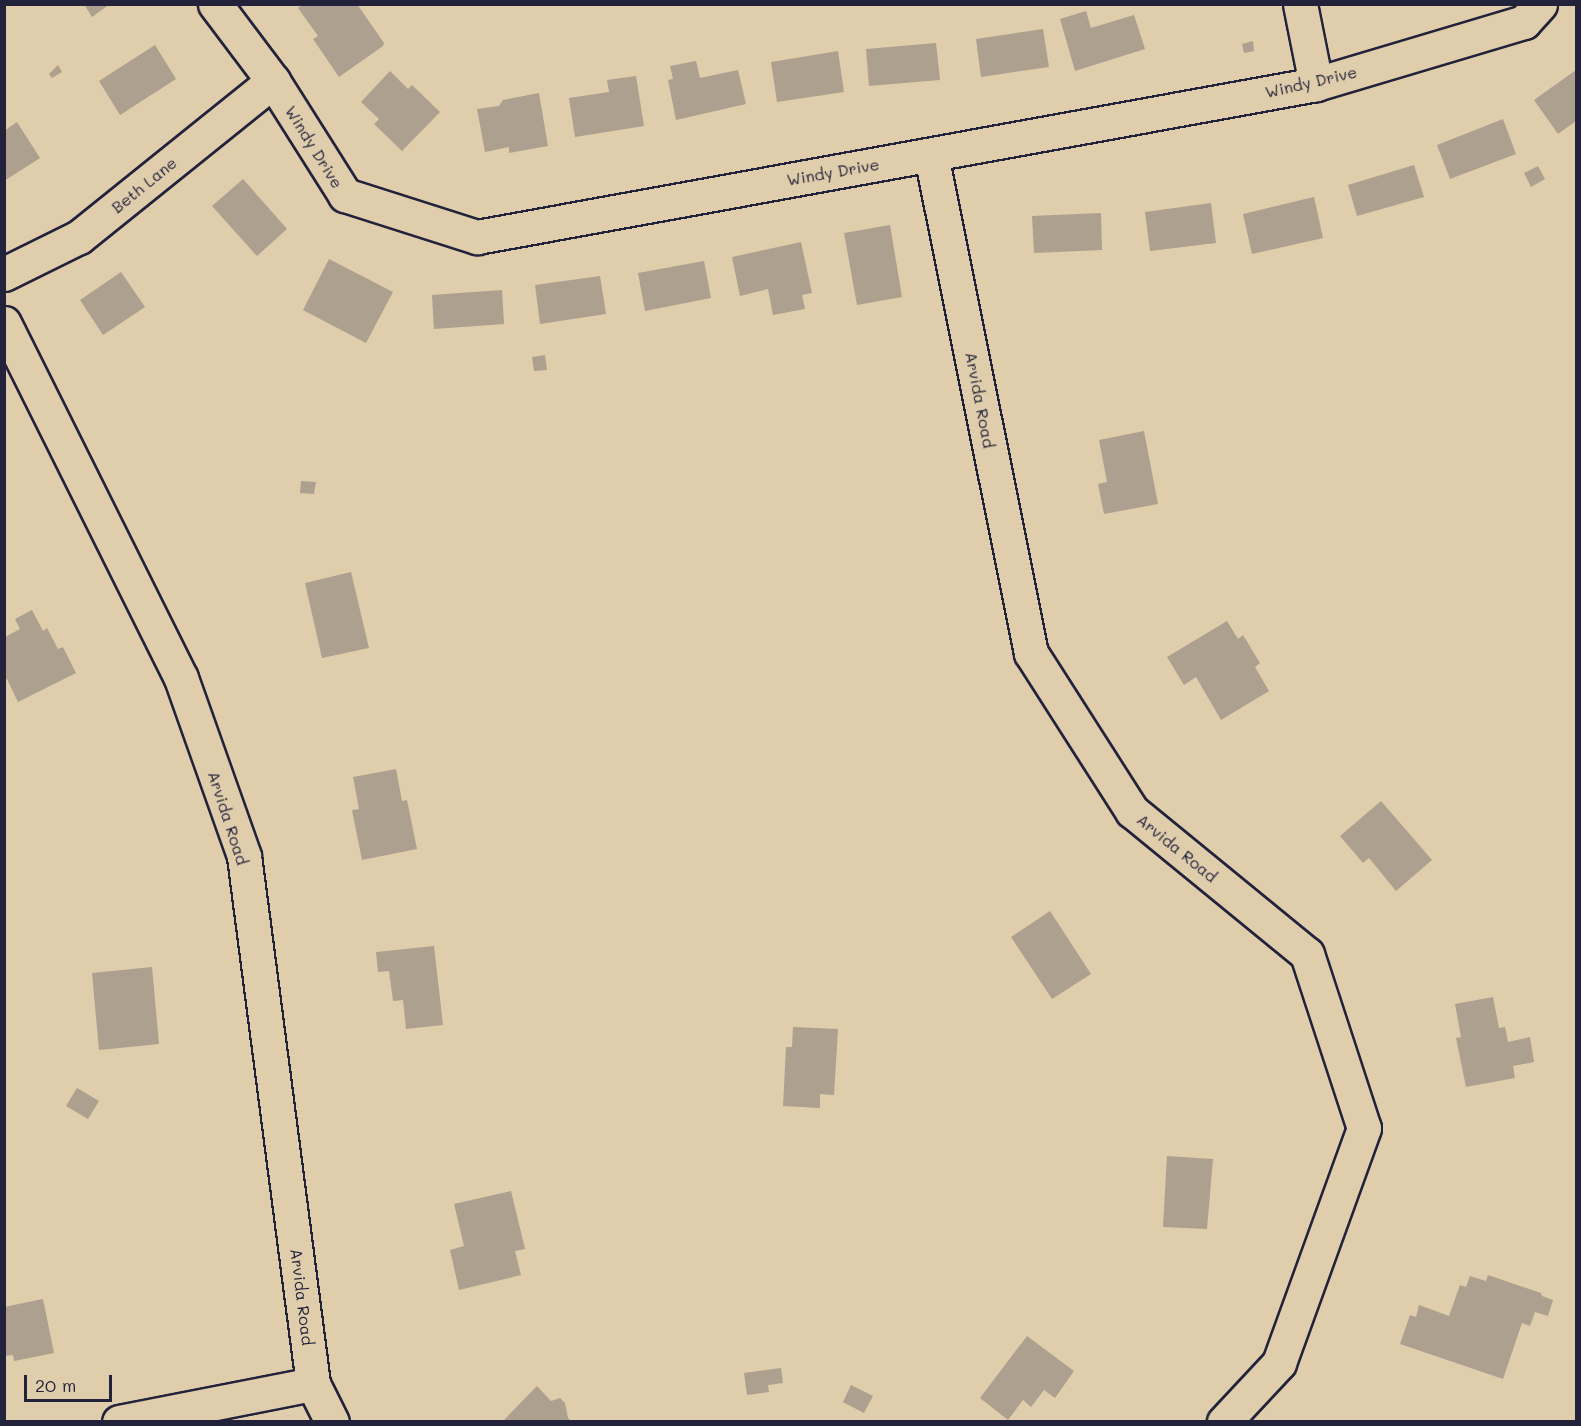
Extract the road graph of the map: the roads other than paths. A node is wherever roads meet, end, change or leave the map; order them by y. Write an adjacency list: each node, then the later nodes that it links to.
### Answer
1 (215, 4): 4 (street, Windy Drive)
2 (1300, 4): 5 (street)
3 (1540, 4): 5 (street, Windy Drive)
4 (273, 81): 6 (street, Windy Drive); 7 (street, Beth Lane)
5 (1316, 84): 6 (street, Windy Drive)
6 (931, 155): 12 (street, Arvida Road)
7 (4, 274)
8 (4, 323): 9 (street, Arvida Road)
9 (313, 1384): 10 (street); 11 (street, Arvida Road)
10 (119, 1422)
11 (333, 1422)
12 (1224, 1422)

